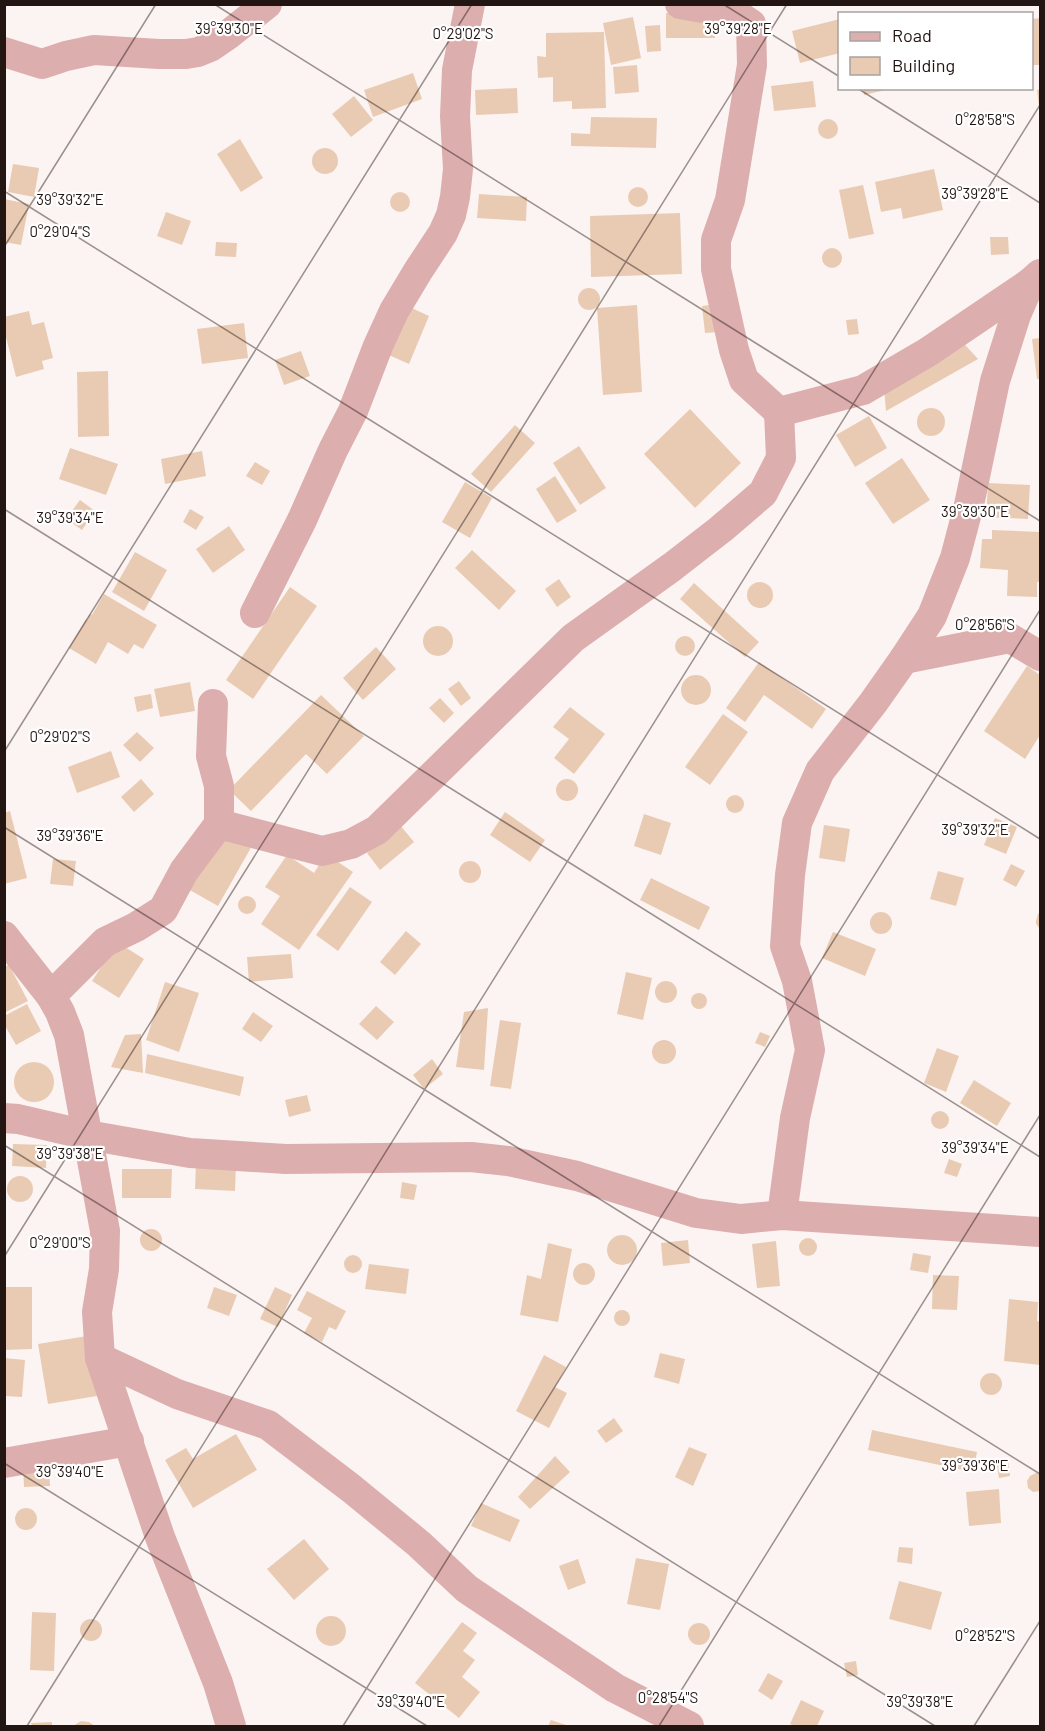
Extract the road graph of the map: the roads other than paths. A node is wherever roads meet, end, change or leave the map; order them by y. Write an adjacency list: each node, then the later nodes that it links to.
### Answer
1 (267, 4): 4 (street)
2 (470, 4): 7 (street)
3 (680, 4): 6 (street)
4 (4, 52)
5 (1035, 278): 6 (street); 9 (street)
6 (779, 412): 11 (street)
7 (255, 613)
8 (1041, 656): 9 (street)
9 (904, 659): 16 (street)
10 (213, 704): 11 (street)
11 (219, 824): 13 (street)
12 (4, 936): 13 (street)
13 (51, 996): 15 (street)
14 (4, 1118): 15 (street)
15 (87, 1135): 16 (street); 18 (street)
16 (782, 1215): 17 (street)
17 (1041, 1232)
18 (100, 1358): 19 (street); 22 (street)
19 (129, 1441): 20 (street); 21 (street)
20 (4, 1463)
21 (231, 1726)
22 (689, 1726)

